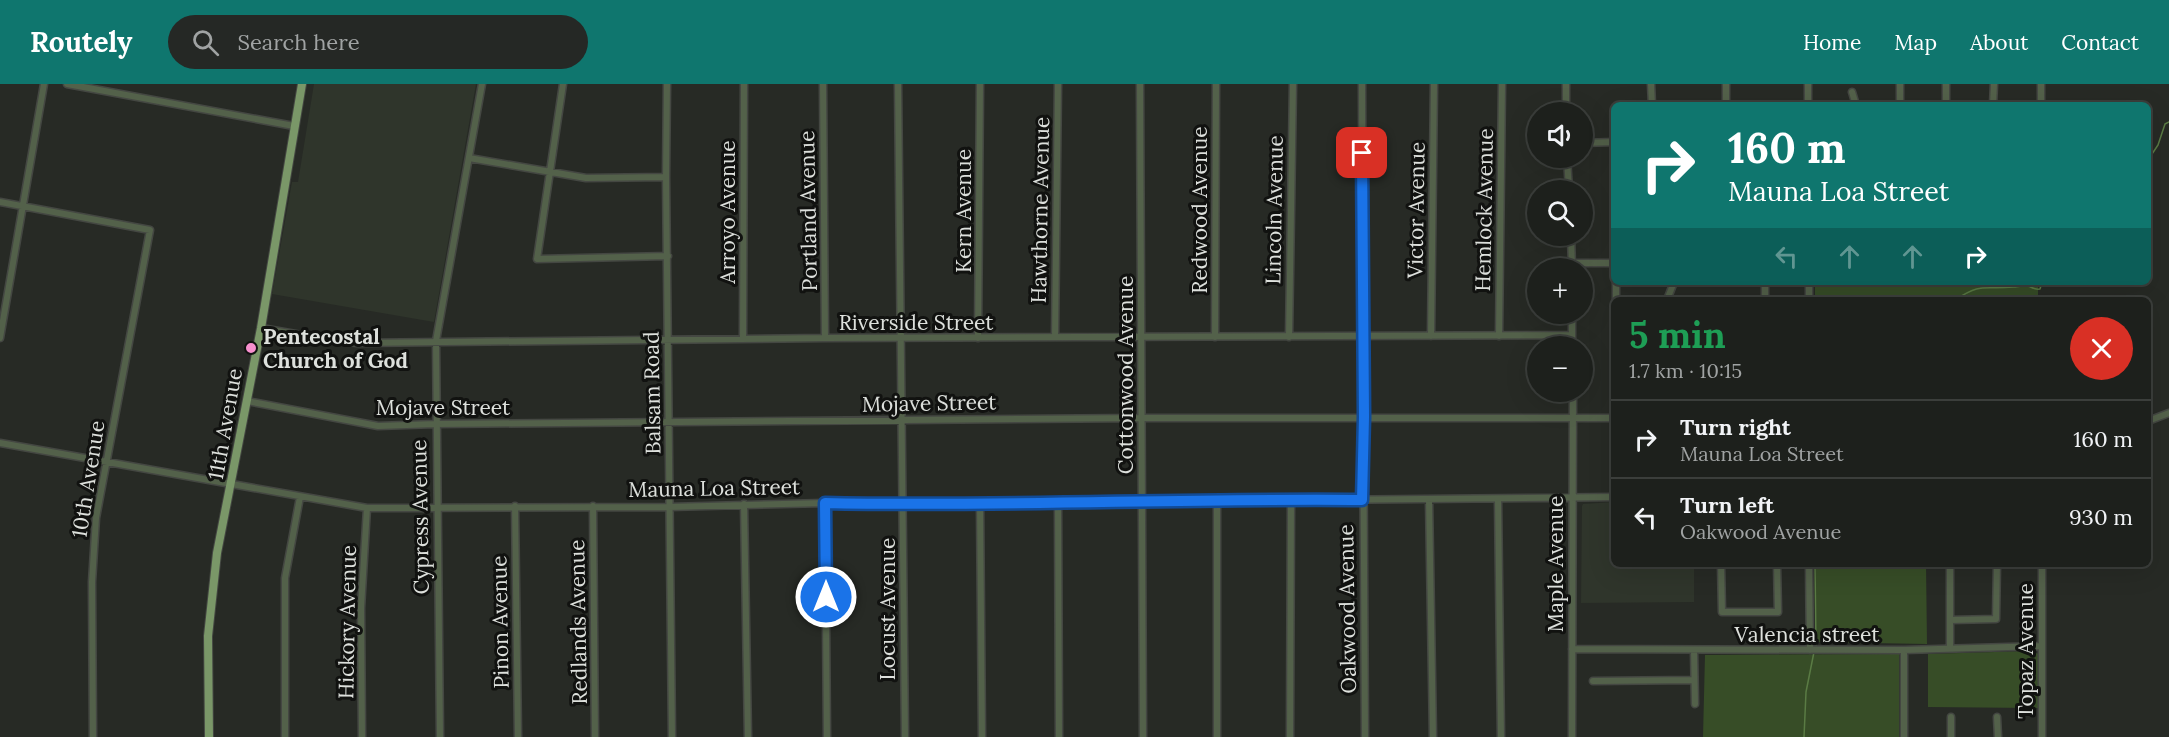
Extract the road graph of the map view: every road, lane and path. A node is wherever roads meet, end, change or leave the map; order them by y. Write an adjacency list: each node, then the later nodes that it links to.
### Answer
1 (44, 84): 43 (street)
2 (66, 84): 36 (street)
3 (302, 84): 36 (main road, 11th Avenue)
4 (482, 84): 39 (street, Cypress Avenue)
5 (563, 84): 40 (street)
6 (667, 84): 41 (street, Balsam Road)
7 (744, 84): 62 (street, Arroyo Avenue)
8 (823, 84): 58 (street, Portland Avenue)
9 (898, 84): 59 (street, Locust Avenue)
10 (980, 84): 60 (street, Kern Avenue)
11 (1058, 84): 53 (street, Hawthorne Avenue)
12 (1140, 84): 54 (street, Cottonwood Avenue)
13 (1216, 84): 55 (street, Redwood Avenue)
14 (1293, 84): 56 (street, Lincoln Avenue)
15 (1362, 84): 50 (street, Oakwood Avenue)
16 (1434, 84): 51 (street, Victor Avenue)
17 (1503, 84): 52 (street, Hemlock Avenue)
18 (1566, 84): 27 (street)
19 (1652, 84): 28 (street)
20 (1726, 84): 29 (street)
21 (1808, 84): 30 (street)
22 (1900, 84): 32 (street)
23 (1946, 84): 33 (street)
24 (1994, 84): 34 (street)
25 (2041, 84): 35 (street)
26 (1852, 92): 31 (street)
27 (1566, 102)
28 (1652, 102)
29 (1726, 102)
30 (1808, 102)
31 (1855, 102)
32 (1900, 102)
33 (1946, 102)
34 (1993, 102)
35 (2041, 102)
36 (294, 126): 48 (main road, 11th Avenue)
37 (1611, 142): 38 (street)
38 (1593, 143)
39 (469, 158): 40 (street); 63 (street, Cypress Avenue)
40 (550, 171): 41 (street); 44 (street)
41 (666, 177): 44 (street, Balsam Road)
42 (0, 202): 43 (street)
43 (23, 206): 57 (street); 76 (street, 10th Avenue)
44 (668, 256): 61 (street, Balsam Road)
45 (1611, 263): 46 (street)
46 (1593, 265)
47 (1572, 324): 49 (street)
48 (261, 328): 63 (street, Riverside Street); 64 (main road, 11th Avenue)
49 (1572, 335): 52 (street, Riverside Street)
50 (1363, 336): 51 (street, Riverside Street); 56 (street, Riverside Street); 67 (street, Oakwood Avenue)
51 (1431, 336): 52 (street, Riverside Street)
52 (1499, 336)
53 (1055, 337): 54 (street, Riverside Street); 60 (street, Riverside Street)
54 (1141, 337): 55 (street, Riverside Street); 69 (street, Cottonwood Avenue)
55 (1215, 337): 56 (street, Riverside Street)
56 (1289, 337)
57 (0, 338)
58 (825, 338): 59 (street, Riverside Street); 62 (street, Riverside Street)
59 (901, 338): 60 (street, Riverside Street); 71 (street, Locust Avenue)
60 (978, 338)
61 (668, 339): 62 (street, Riverside Street); 63 (street, Riverside Street); 73 (street, Balsam Road)
62 (743, 339)
63 (436, 342): 74 (street, Cypress Avenue)
64 (247, 401): 74 (street, Mojave Street); 77 (main road, 11th Avenue)
65 (1573, 402): 68 (street, Maple Avenue)
66 (2169, 413): 72 (street)
67 (1364, 417): 68 (street, Mojave Street); 69 (street, Mojave Street); 85 (street, Oakwood Avenue)
68 (1573, 417): 70 (street, Mojave Street); 80 (street, Maple Avenue)
69 (1141, 418): 71 (street, Mojave Street); 84 (street, Cottonwood Avenue)
70 (1611, 418)
71 (901, 420): 73 (street, Mojave Street); 91 (street, Locust Avenue)
72 (2151, 420)
73 (670, 422): 74 (street, Mojave Street); 95 (street, Balsam Road)
74 (435, 424): 93 (street, Cypress Avenue)
75 (0, 443): 76 (street, Mauna Loa Street)
76 (108, 463): 77 (street, Mauna Loa Street); 115 (street, 10th Avenue)
77 (232, 484): 78 (street, Mauna Loa Street); 116 (main road, 11th Avenue)
78 (300, 497): 96 (street, Mauna Loa Street); 117 (street)
79 (1611, 497): 80 (street, Mauna Loa Street)
80 (1572, 498): 83 (street, Mauna Loa Street); 106 (street, Maple Avenue)
81 (1291, 499): 85 (street, Mauna Loa Street); 86 (street, Mauna Loa Street); 130 (street)
82 (1429, 499): 83 (street, Mauna Loa Street); 85 (street, Mauna Loa Street); 132 (street)
83 (1498, 499): 133 (street)
84 (1142, 500): 86 (street, Mauna Loa Street); 87 (street, Mauna Loa Street); 128 (street, Cottonwood Avenue)
85 (1362, 500): 131 (street, Oakwood Avenue)
86 (1217, 501): 129 (street)
87 (1058, 502): 89 (street, Mauna Loa Street); 127 (street)
88 (825, 503): 90 (street, Mauna Loa Street); 91 (street, Mauna Loa Street); 124 (street)
89 (980, 503): 91 (street, Mauna Loa Street); 126 (street)
90 (744, 504): 95 (street, Mauna Loa Street); 123 (street)
91 (903, 505): 125 (street, Locust Avenue)
92 (593, 506): 94 (street, Mauna Loa Street); 95 (street, Mauna Loa Street); 121 (street, Redlands Avenue)
93 (437, 507): 94 (street, Mauna Loa Street); 96 (street, Mauna Loa Street); 119 (street, Cypress Avenue)
94 (515, 507): 120 (street, Pinon Avenue)
95 (669, 507): 122 (street, Balsam Road)
96 (367, 508): 118 (street, Hickory Avenue)
97 (1721, 567): 98 (street)
98 (1777, 567)
99 (1809, 567): 108 (street)
100 (1950, 567): 103 (street)
101 (1997, 567): 103 (street)
102 (2042, 567): 104 (street, Topaz Avenue)
103 (1950, 620): 105 (street)
104 (2042, 646): 105 (street, Valencia street); 138 (street, Topaz Avenue)
105 (1950, 648): 109 (street, Valencia street)
106 (1572, 649): 107 (street, Valencia street); 134 (street, Maple Avenue)
107 (1694, 650): 108 (street, Valencia street); 110 (street)
108 (1810, 650): 109 (street, Valencia street)
109 (1904, 650): 135 (street)
110 (1694, 680): 111 (street); 112 (street)
111 (1593, 681)
112 (1695, 704)
113 (1951, 717): 136 (street)
114 (1998, 717): 137 (street)
115 (93, 737)
116 (209, 737)
117 (285, 737)
118 (362, 737)
119 (440, 737)
120 (518, 737)
121 (596, 737)
122 (672, 737)
123 (748, 737)
124 (827, 737)
125 (905, 737)
126 (982, 737)
127 (1059, 737)
128 (1143, 737)
129 (1217, 737)
130 (1290, 737)
131 (1365, 737)
132 (1433, 737)
133 (1501, 737)
134 (1572, 737)
135 (1904, 737)
136 (1951, 737)
137 (1998, 737)
138 (2042, 737)

